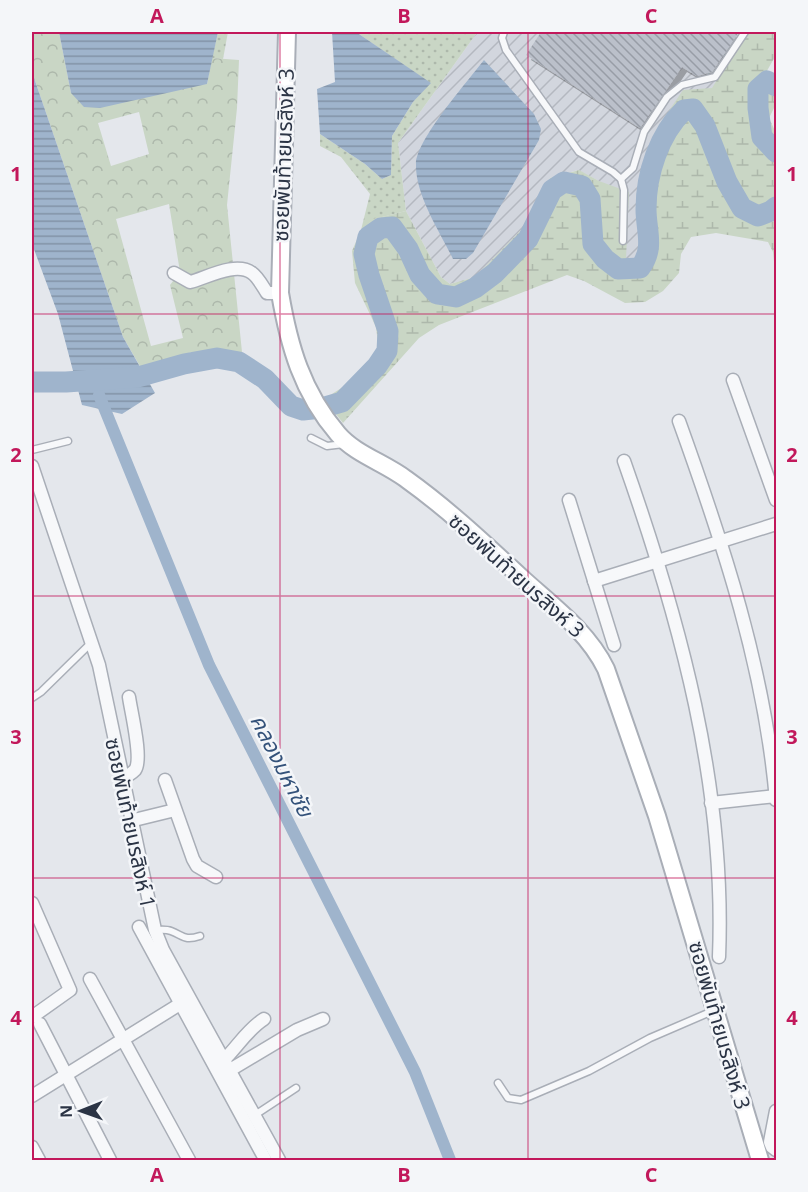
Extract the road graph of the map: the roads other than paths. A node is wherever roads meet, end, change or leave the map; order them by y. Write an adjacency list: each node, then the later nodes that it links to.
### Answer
1 (286, 32): 7 (street, ซอยพันท้ายนรสิงห์ 3)
2 (504, 32): 4 (lane)
3 (745, 32): 4 (lane)
4 (621, 179): 5 (lane)
5 (623, 241)
6 (174, 273): 7 (street)
7 (280, 293): 12 (street, ซอยพันท้ายนรสิงห์ 3)
8 (733, 380): 17 (street)
9 (679, 421): 19 (street)
10 (311, 438): 12 (lane)
11 (68, 441): 13 (lane)
12 (349, 443): 40 (street, ซอยพันท้ายนรสิงห์ 3)
13 (32, 450)
14 (624, 461): 20 (street)
15 (32, 466): 22 (street, ซอยพันท้ายนรสิงห์ 1)
16 (568, 500): 21 (street)
17 (777, 500)
18 (777, 524): 19 (street)
19 (720, 541): 20 (street); 28 (street)
20 (658, 561): 21 (street); 29 (street)
21 (594, 580): 23 (street)
22 (91, 643): 25 (lane); 26 (street, ซอยพันท้ายนรสิงห์ 1)
23 (614, 645)
24 (129, 697): 26 (street)
25 (32, 698)
26 (123, 778): 31 (street, ซอยพันท้ายนรสิงห์ 1)
27 (165, 780): 30 (street)
28 (776, 797): 29 (street)
29 (711, 803): 37 (street)
30 (175, 810): 31 (street); 32 (street)
31 (130, 821): 35 (street, ซอยพันท้ายนรสิงห์ 1)
32 (216, 877)
33 (32, 903): 43 (street)
34 (139, 927): 39 (street)
35 (155, 930): 36 (lane); 45 (street, ซอยพันท้ายนรสิงห์ 1)
36 (200, 936)
37 (719, 957)
38 (90, 979): 44 (street)
39 (180, 1004): 44 (street); 57 (street)
40 (716, 1010): 47 (lane); 59 (street, ซอยพันท้ายนรสิงห์ 3)
41 (264, 1019): 45 (street)
42 (323, 1019): 45 (street)
43 (36, 1020): 46 (street)
44 (122, 1039): 46 (street); 56 (street)
45 (227, 1065): 51 (street, ซอยพันท้ายนรสิงห์ 1)
46 (66, 1074): 49 (street); 55 (street)
47 (498, 1083)
48 (296, 1088): 51 (lane)
49 (32, 1096)
50 (777, 1111): 53 (street)
51 (255, 1115): 58 (street, ซอยพันท้ายนรสิงห์ 1)
52 (32, 1147): 54 (street)
53 (777, 1150)
54 (39, 1161)
55 (110, 1161)
56 (189, 1161)
57 (264, 1161)
58 (279, 1161)
59 (760, 1161)

